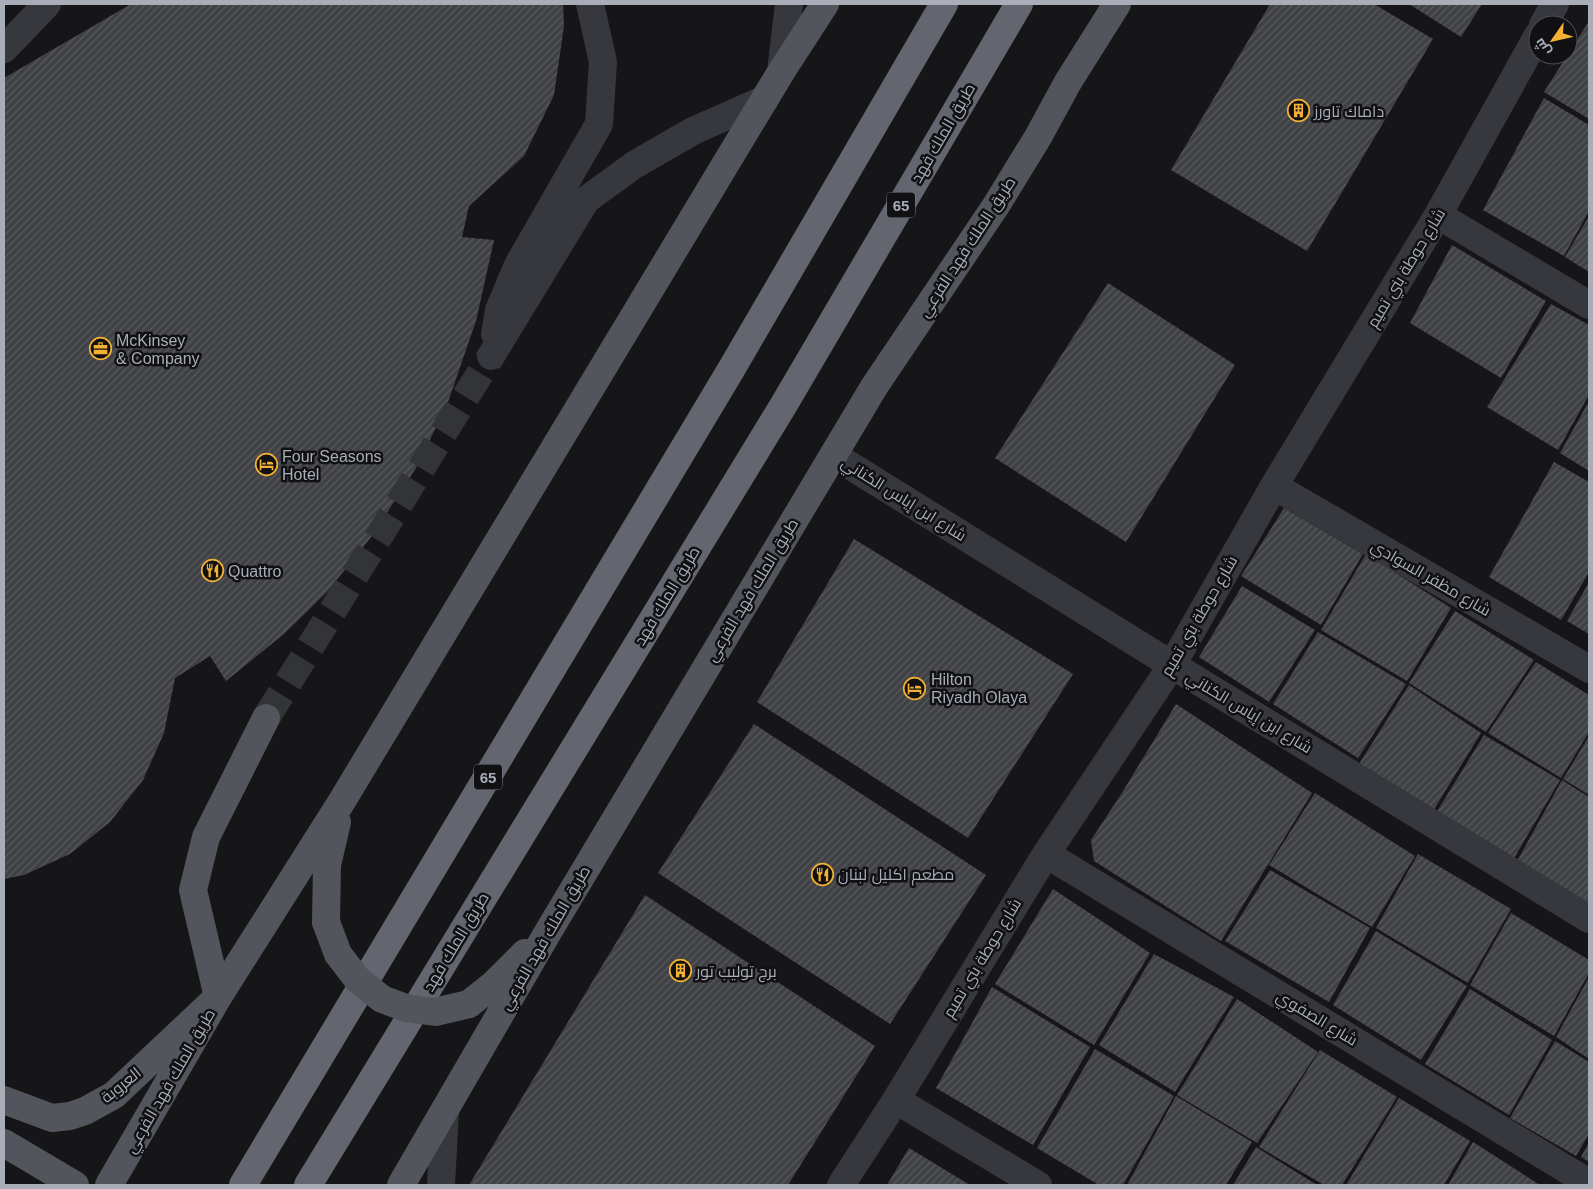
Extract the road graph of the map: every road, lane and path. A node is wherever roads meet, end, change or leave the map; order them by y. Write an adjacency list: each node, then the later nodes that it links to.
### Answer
1 (47, 4): 8 (street)
2 (590, 4): 11 (street)
3 (789, 4): 10 (street)
4 (825, 4): 10 (main road, طريق الملك فهد الفرعي)
5 (944, 4): 31 (highway, 65)
6 (1019, 4): 32 (highway, طريق الملك فهد / 65)
7 (1118, 4): 14 (main road, طريق الملك فهد الفرعي)
8 (4, 49)
9 (1528, 53): 12 (street, شارع حوطة بني تميم)
10 (781, 72): 11 (main road, طريق الملك فهد الفرعي)
11 (765, 99): 19 (main road, طريق الملك فهد الفرعي)
12 (1438, 215): 13 (street); 15 (street, شارع حوطة بني تميم)
13 (1589, 304)
14 (833, 455): 16 (street, شارع ابن إياس الكناني); 22 (main road, طريق الملك فهد الفرعي)
15 (1274, 486): 16 (street, شارع حوطة بني تميم); 17 (street, شارع مظفر السوادي)
16 (1172, 665): 20 (street, شارع حوطة بني تميم); 21 (street, شارع ابن إياس الكناني)
17 (1589, 669)
18 (266, 718): 23 (main road)
19 (342, 801): 22 (main road, bridge); 23 (main road, طريق الملك فهد الفرعي)
20 (1046, 854): 25 (street, شارع حوطة بني تميم); 28 (street, شارع الصفوي)
21 (1589, 919)
22 (548, 932): 26 (main road, طريق الملك فهد الفرعي)
23 (218, 997): 24 (main road, العروبة); 30 (main road, طريق الملك فهد الفرعي)
24 (4, 1100)
25 (896, 1100): 35 (street, شارع حوطة بني تميم); 36 (street)
26 (445, 1110): 33 (main road, طريق الملك فهد الفرعي); 34 (street)
27 (4, 1143): 29 (main road)
28 (1589, 1183)
29 (75, 1185)
30 (109, 1185)
31 (244, 1185)
32 (308, 1185)
33 (401, 1185)
34 (441, 1185)
35 (841, 1185)
36 (1038, 1185)

